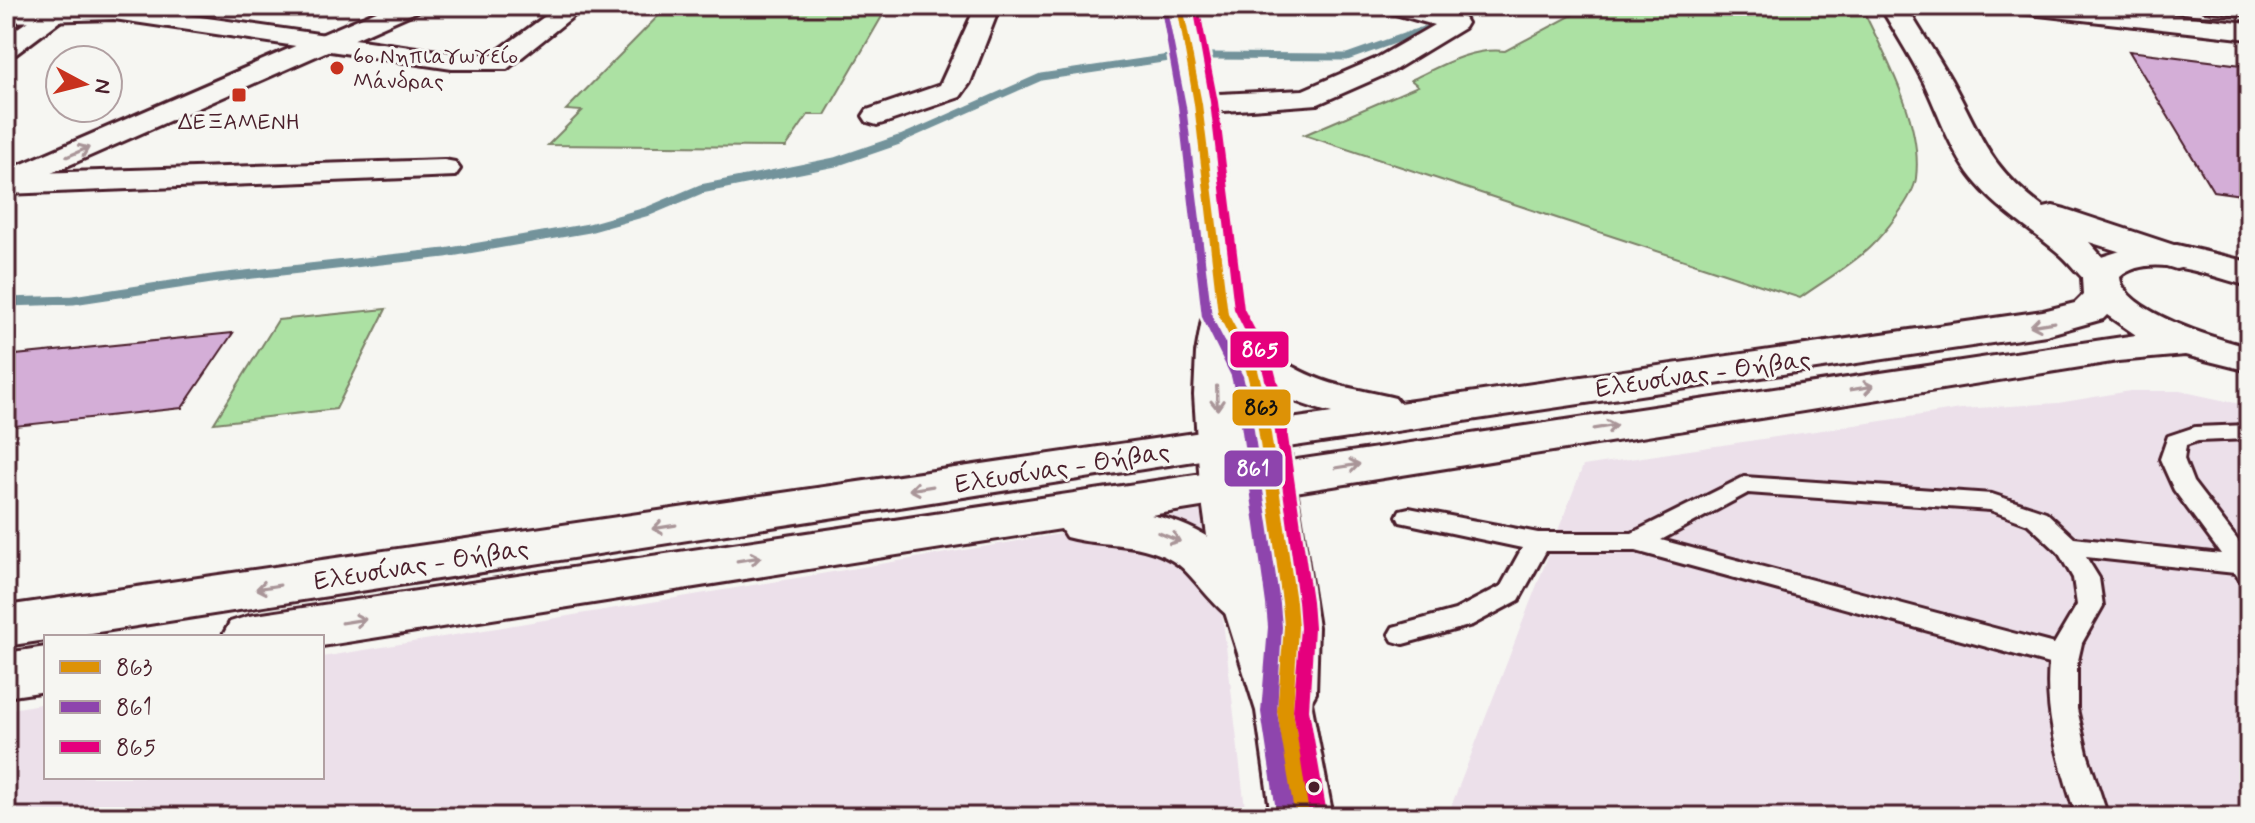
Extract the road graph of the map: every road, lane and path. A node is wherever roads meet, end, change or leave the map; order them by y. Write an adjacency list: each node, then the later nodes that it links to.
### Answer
1 (409, 6): 12 (main road)
2 (574, 6): 12 (street)
3 (988, 6): 15 (street)
4 (1180, 6): 14 (main road)
5 (1394, 6): 14 (street)
6 (1893, 6): 18 (main road)
7 (2021, 6): 9 (street)
8 (62, 10): 10 (street); 12 (street); 13 (main road)
9 (2205, 13): 11 (street)
10 (6, 15)
11 (2246, 25)
12 (322, 44): 17 (main road, one-way to 12)
13 (6, 48)
14 (1198, 104): 22 (main road)
15 (877, 116)
16 (444, 169): 17 (street)
17 (6, 184)
18 (2000, 188): 19 (main road); 21 (main road)
19 (2176, 258): 20 (main road, Ελευσίνας - Θήβας); 21 (main road, Ελευσίνας - Θήβας)
20 (2245, 273)
21 (2102, 282): 24 (main road, Ελευσίνας - Θήβας); 25 (main road, Ελευσίνας - Θήβας, one-way to 25)
22 (1223, 314): 23 (main road); 27 (main road, one-way to 27)
23 (1246, 354): 25 (main road); 27 (main road)
24 (2226, 355): 27 (main road, Ελευσίνας - Θήβας, one-way to 24)
25 (1495, 404): 27 (main road, Ελευσίνας - Θήβας)
26 (2249, 432): 33 (lane)
27 (1245, 461): 29 (main road, Ελευσίνας - Θήβας); 34 (main road); 35 (main road, Ελευσίνας - Θήβας, one-way to 35); 41 (main road)
28 (1409, 516): 30 (lane)
29 (952, 527): 34 (main road, one-way to 34); 37 (main road, Ελευσίνας - Θήβας, one-way to 29)
30 (1538, 542): 31 (lane); 36 (lane)
31 (1636, 542): 32 (lane); 38 (lane)
32 (2067, 546): 33 (lane); 38 (lane)
33 (2246, 569)
34 (1247, 605): 41 (main road)
35 (6, 626)
36 (1403, 634)
37 (262, 635)
38 (2065, 658): 43 (lane)
39 (44, 669): 40 (main road)
40 (6, 675)
41 (1285, 711): 42 (main road)
42 (1302, 817)
43 (2092, 817)

